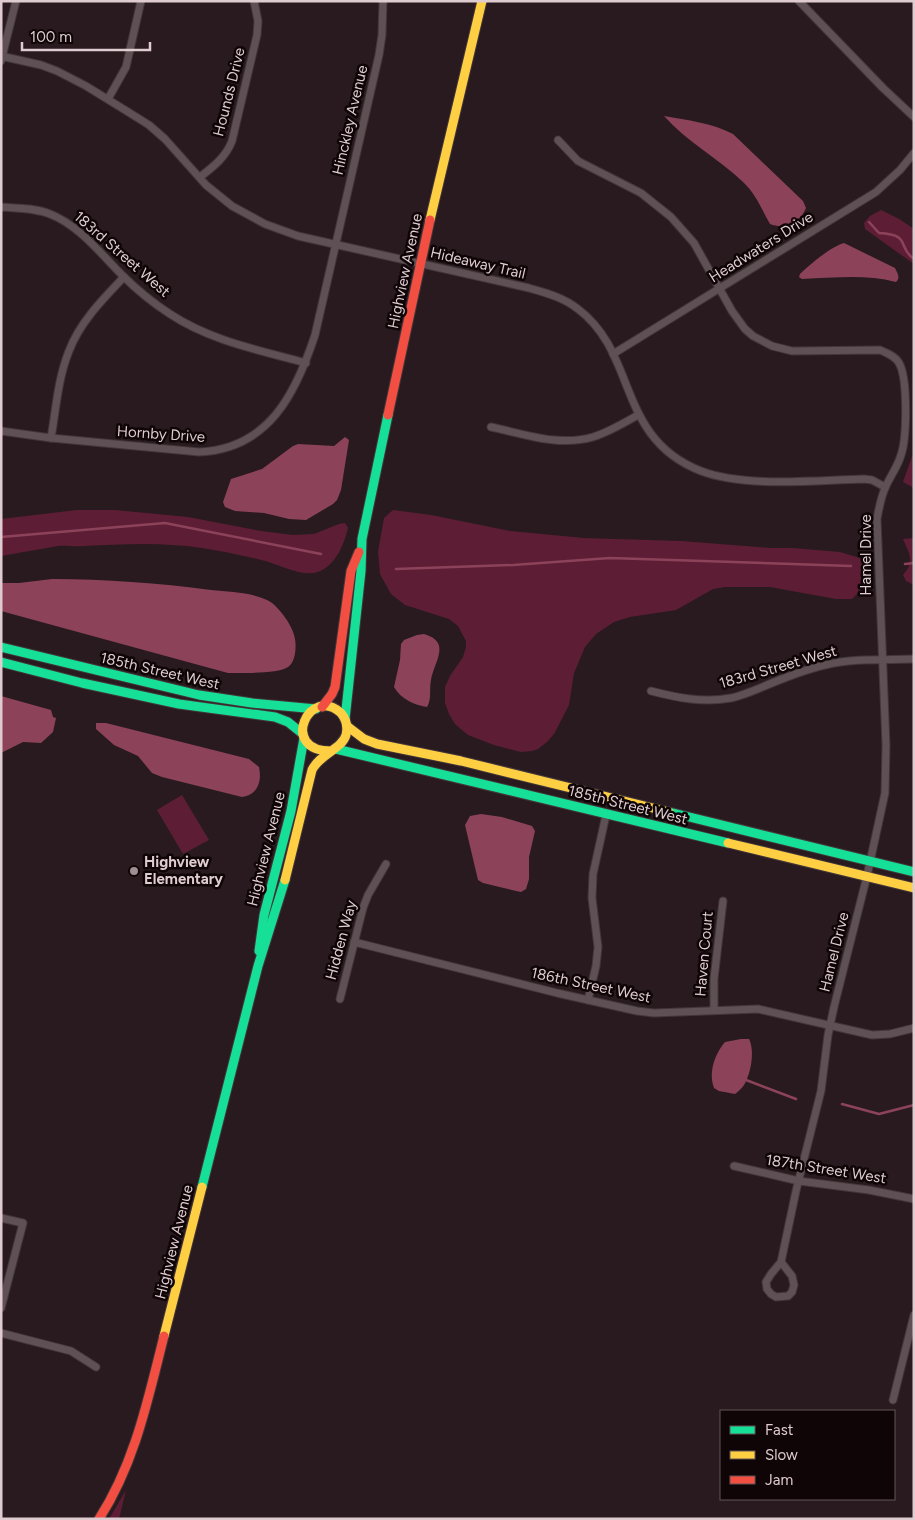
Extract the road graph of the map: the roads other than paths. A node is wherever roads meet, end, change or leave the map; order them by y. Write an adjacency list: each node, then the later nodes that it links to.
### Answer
1 (16, 1): 7 (street)
2 (141, 1): 8 (street)
3 (254, 1): 12 (street, Hounds Drive)
4 (383, 1): 14 (street, Hinckley Avenue)
5 (482, 1): 15 (street, Highview Avenue)
6 (799, 1): 9 (street)
7 (2, 58): 8 (street, Hideaway Trail)
8 (108, 99): 12 (street, Hideaway Trail)
9 (914, 117)
10 (558, 140): 17 (street, Hamel Drive)
11 (914, 153): 17 (street, Headwaters Drive)
12 (200, 177): 14 (street, Hideaway Trail)
13 (1, 206): 16 (street, 183rd Street West)
14 (335, 245): 15 (street, Hideaway Trail); 19 (street, Hornby Drive)
15 (420, 263): 18 (street, Hideaway Trail); 25 (street, Highview Avenue)
16 (124, 277): 19 (street, 183rd Street West); 23 (street)
17 (720, 289): 18 (street, Headwaters Drive); 24 (street, Hamel Drive)
18 (612, 354): 20 (street, Hideaway Trail)
19 (306, 362): 23 (street, Hornby Drive)
20 (638, 415): 21 (street); 24 (street, Hideaway Trail)
21 (491, 427)
22 (1, 431): 23 (street, Hornby Drive)
23 (51, 438)
24 (885, 487): 28 (street, Hamel Drive)
25 (361, 547): 31 (street, Highview Avenue); 32 (street, Highview Avenue)
26 (1, 647): 31 (street, 185th Street West)
27 (914, 659): 28 (street, 183rd Street West)
28 (882, 660): 30 (street, 183rd Street West); 36 (street, Hamel Drive)
29 (1, 662): 33 (street, 185th Street West)
30 (651, 691)
31 (319, 708): 32 (street); 33 (street, Highview Avenue)
32 (346, 723): 34 (street, Highview Avenue); 36 (street, 185th Street West)
33 (304, 736): 34 (street); 43 (street, Highview Avenue)
34 (333, 750): 35 (street, 185th Street West); 43 (street, Highview Avenue)
35 (606, 815): 39 (street, 185th Street West); 45 (street)
36 (871, 862): 38 (street, 185th Street West); 39 (street, Hamel Drive)
37 (386, 864): 42 (street, Hidden Way)
38 (914, 872)
39 (867, 876): 40 (street, 185th Street West); 47 (street, Hamel Drive)
40 (914, 888)
41 (723, 901): 46 (street, Haven Court)
42 (354, 942): 44 (street, Hidden Way); 45 (street, 186th Street West)
43 (258, 966): 60 (street, Highview Avenue)
44 (340, 999)
45 (588, 1000): 46 (street, 186th Street West)
46 (714, 1010): 47 (street, 186th Street West)
47 (830, 1026): 48 (street, 186th Street West); 50 (street, Hamel Drive)
48 (914, 1028)
49 (734, 1166): 50 (street, 187th Street West)
50 (799, 1181): 51 (street, 187th Street West); 53 (street, Hamel Drive)
51 (914, 1199)
52 (1, 1218): 54 (street)
53 (781, 1262): 53 (street)
54 (1, 1308)
55 (914, 1316): 56 (street)
56 (912, 1329): 59 (street)
57 (1, 1333): 58 (street)
58 (96, 1367)
59 (893, 1400)
60 (99, 1519)

